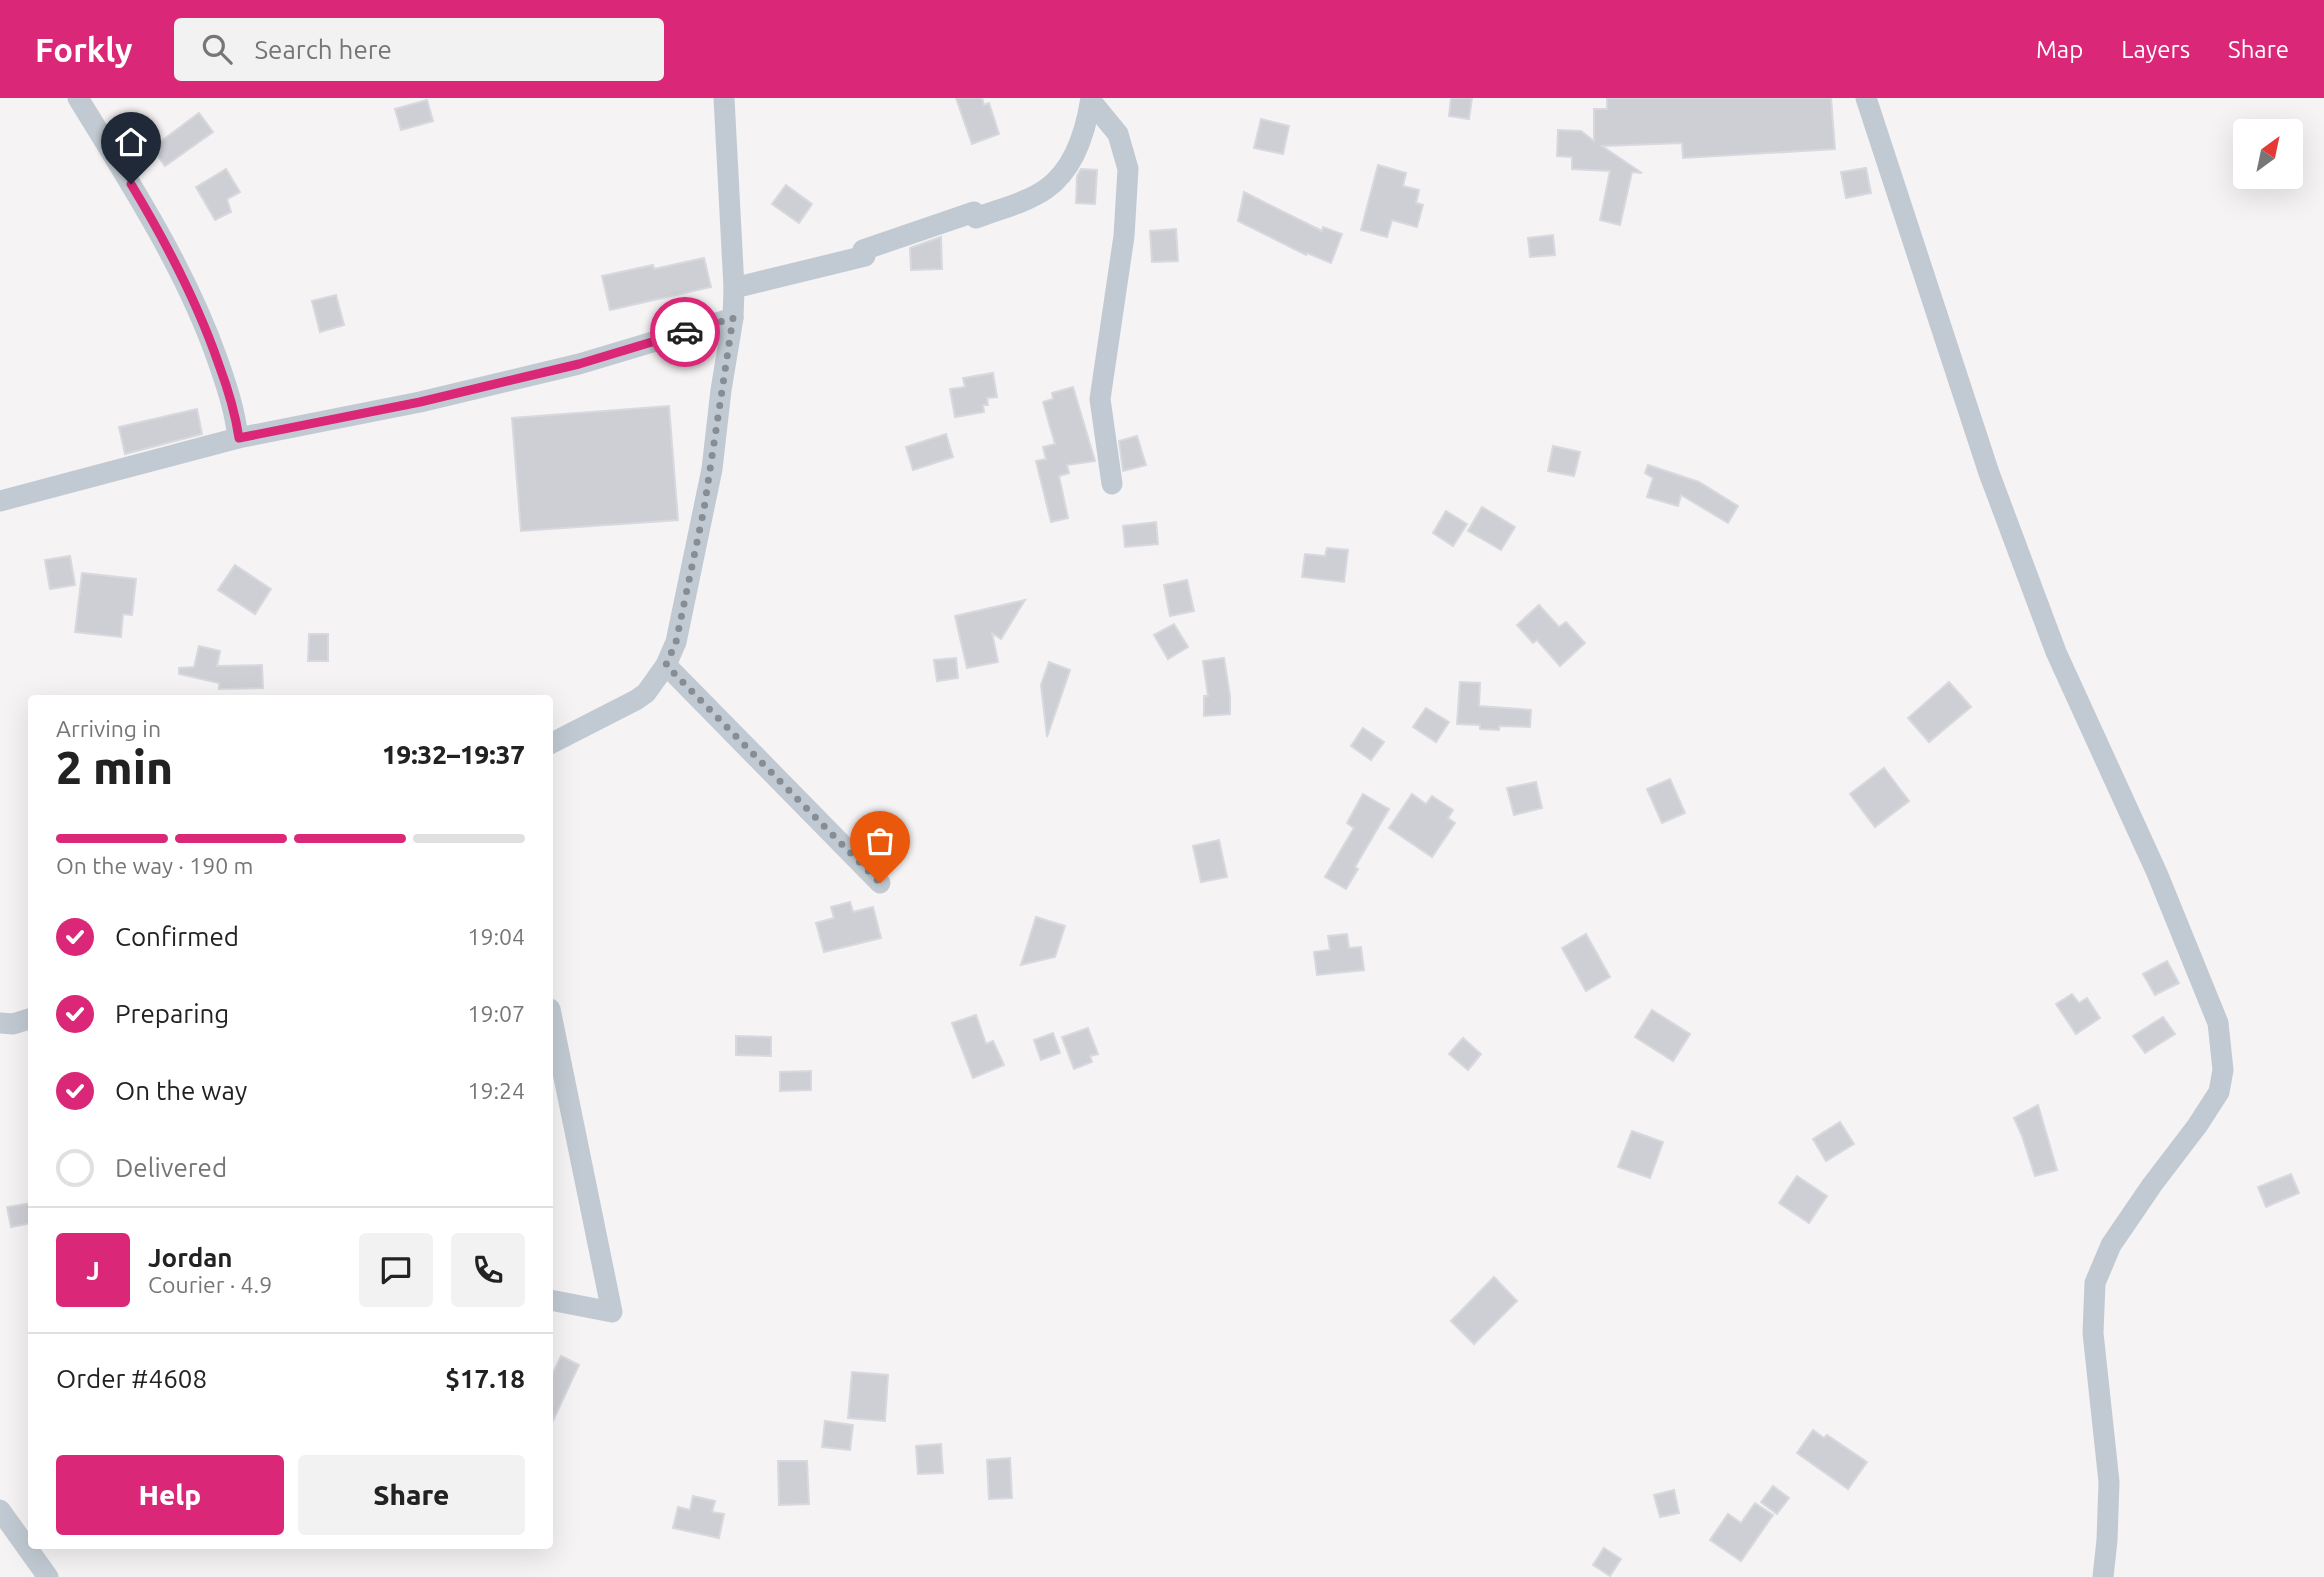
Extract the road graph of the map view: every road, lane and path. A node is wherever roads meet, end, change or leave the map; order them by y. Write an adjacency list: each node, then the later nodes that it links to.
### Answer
1 (78, 98): 7 (street)
2 (724, 98): 5 (street)
3 (1866, 98): 19 (street)
4 (1091, 99): 5 (street); 8 (street)
5 (734, 288): 6 (street)
6 (733, 318): 7 (street); 10 (street)
7 (239, 438): 9 (street)
8 (1112, 484)
9 (0, 501)
10 (666, 665): 11 (street); 12 (street)
11 (553, 742)
12 (880, 883)
13 (28, 1019): 14 (street)
14 (0, 1023)
15 (553, 1024): 16 (street)
16 (553, 1301)
17 (0, 1510): 18 (street)
18 (48, 1577)
19 (2103, 1577)

